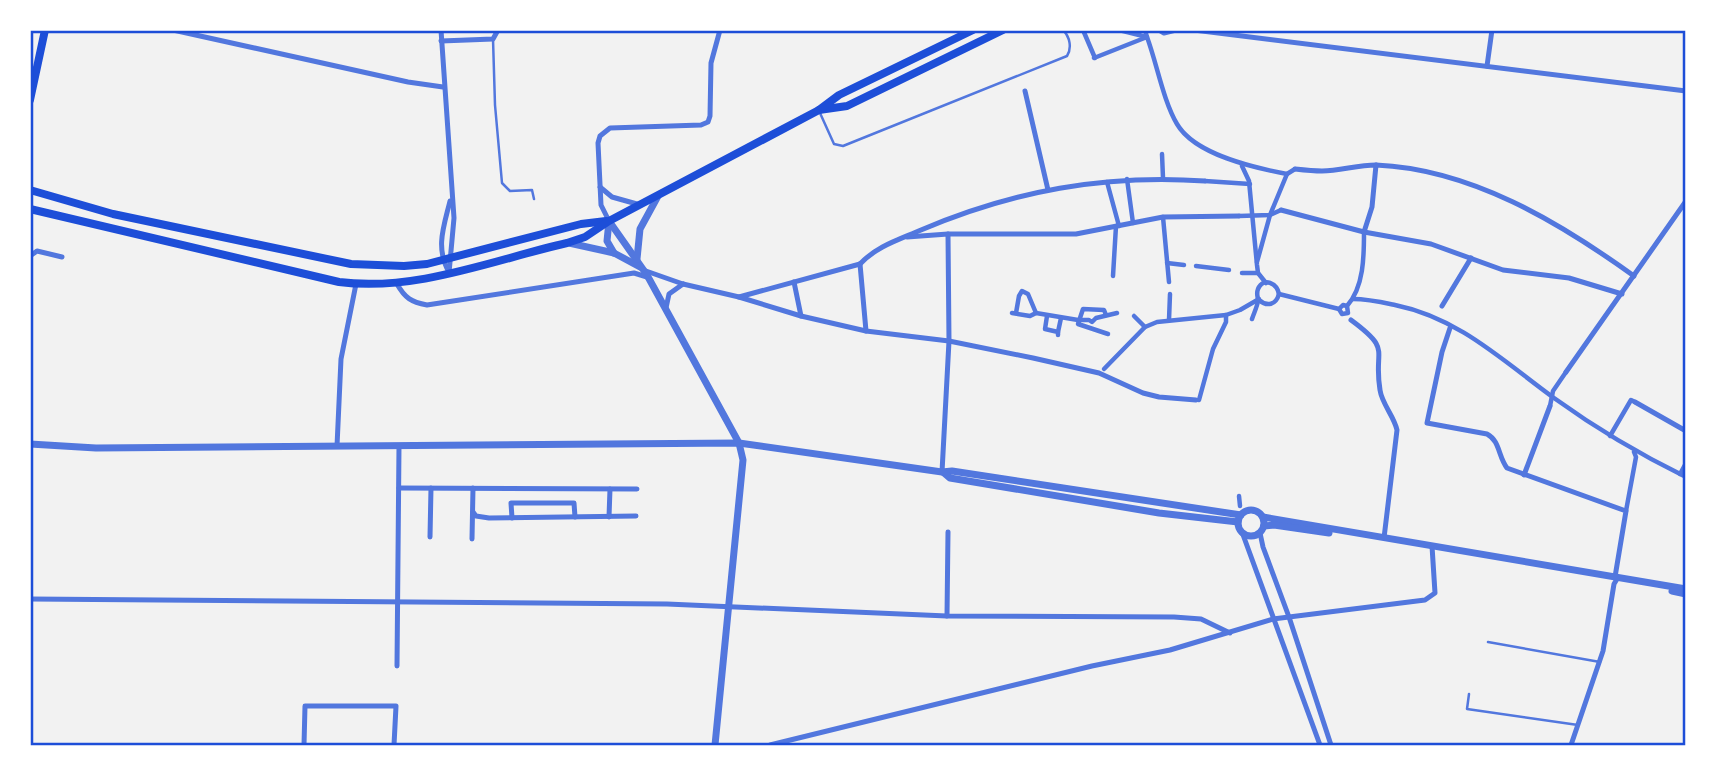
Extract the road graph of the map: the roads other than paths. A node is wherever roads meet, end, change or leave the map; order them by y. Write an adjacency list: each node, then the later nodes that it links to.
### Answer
1 (45, 30): 20 (main road)
2 (173, 30): 21 (street)
3 (441, 30): 18 (street)
4 (498, 30): 17 (street)
5 (720, 30): 36 (street)
6 (973, 30): 25 (main road)
7 (1003, 30): 25 (main road)
8 (1063, 30): 25 (lane)
9 (1083, 30): 16 (street)
10 (1119, 30): 16 (street)
11 (1145, 30): 16 (street)
12 (1159, 30): 13 (street)
13 (1175, 30)
14 (1195, 30): 19 (street)
15 (1492, 30): 19 (street)
16 (1147, 37): 27 (street)
17 (494, 39): 18 (street); 41 (lane)
18 (441, 41): 21 (street)
19 (1487, 66): 23 (street)
20 (33, 69): 24 (main road)
21 (443, 87): 40 (street)
22 (1025, 91): 38 (street)
23 (1686, 91)
24 (30, 100)
25 (818, 110): 39 (main road)
26 (1163, 154): 31 (street)
27 (1242, 165): 30 (street); 35 (street)
28 (1376, 165): 29 (street); 55 (street); 76 (street)
29 (1295, 169): 30 (street)
30 (1287, 174): 47 (street)
31 (1163, 178): 32 (street); 33 (street)
32 (1127, 179): 34 (street); 53 (street)
33 (1205, 181): 35 (street)
34 (1107, 182): 38 (street); 54 (street)
35 (1250, 184): 50 (street)
36 (600, 187): 43 (street); 52 (street)
37 (30, 190): 62 (main road)
38 (1048, 190): 57 (street)
39 (659, 195): 43 (main road); 64 (street)
40 (451, 198): 62 (street); 62 (street)
41 (534, 198)
42 (1686, 201): 76 (street)
43 (640, 204): 52 (main road)
44 (30, 209): 46 (main road)
45 (1281, 210): 47 (street); 55 (street)
46 (43, 212): 48 (main road); 81 (main road)
47 (1270, 215): 50 (street); 68 (street)
48 (30, 216)
49 (1239, 216): 50 (street); 51 (street)
50 (1253, 217): 68 (street)
51 (1163, 218): 53 (street); 65 (street)
52 (609, 221): 58 (main road); 59 (street); 62 (main road); 64 (street)
53 (1133, 223): 54 (street)
54 (1117, 226): 56 (street); 75 (street)
55 (1364, 232): 61 (street); 89 (street)
56 (948, 234): 57 (street); 113 (street)
57 (904, 237): 66 (street)
58 (567, 243): 59 (street); 72 (main road)
59 (614, 253): 70 (street)
60 (62, 257): 63 (street)
61 (1471, 258): 86 (street); 91 (street)
62 (446, 259): 72 (street)
63 (30, 260)
64 (637, 260): 70 (street)
65 (1167, 263): 67 (street); 79 (street)
66 (860, 264): 78 (street); 110 (street)
67 (1184, 265)
68 (1257, 265): 74 (street)
69 (1195, 266): 71 (street)
70 (643, 269): 77 (street); 83 (street)
71 (1228, 270)
72 (449, 273): 82 (main road)
73 (1242, 273): 74 (street)
74 (1258, 273): 80 (street)
75 (1113, 276)
76 (1634, 276): 86 (street)
77 (650, 279): 82 (street); 92 (street)
78 (794, 282): 87 (street); 99 (street)
79 (1169, 282)
80 (1266, 283): 85 (street); 88 (street)
81 (356, 284): 82 (main road); 124 (street)
82 (397, 284)
83 (682, 284): 87 (street); 92 (street)
84 (1170, 294): 106 (street)
85 (1279, 294): 88 (street); 93 (street)
86 (1622, 294): 115 (street)
87 (739, 297): 99 (street)
88 (1259, 299): 97 (street); 104 (street)
89 (1353, 299): 90 (street); 102 (street)
90 (1347, 306): 93 (street); 98 (street)
91 (1442, 306): 102 (street)
92 (666, 308): 122 (street)
93 (1339, 309): 98 (street)
94 (1036, 313): 94 (street); 100 (street)
95 (1117, 313): 96 (street)
96 (1106, 315): 105 (street); 105 (street); 111 (street)
97 (1226, 315): 106 (street); 117 (street)
98 (1345, 315): 107 (street)
99 (801, 316): 110 (street)
100 (1047, 316): 103 (street); 103 (street)
101 (1134, 316): 109 (street)
102 (1436, 317): 108 (street)
103 (1061, 318): 105 (street)
104 (1252, 318)
105 (1078, 320): 111 (street)
106 (1172, 320): 109 (street)
107 (1351, 320): 150 (street)
108 (1451, 326): 116 (street); 130 (street)
109 (1144, 327): 114 (street)
110 (866, 331): 113 (street)
111 (1101, 331): 112 (street)
112 (1108, 334)
113 (949, 341): 114 (street); 128 (street)
114 (1101, 371): 117 (street)
115 (1566, 372): 116 (street)
116 (1551, 396): 119 (street); 121 (street)
117 (1200, 400)
118 (1635, 402): 120 (street); 121 (street)
119 (1550, 406): 130 (street)
120 (1686, 431)
121 (1610, 436): 126 (street)
122 (738, 443): 125 (street); 128 (street); 157 (street)
123 (30, 444): 124 (street)
124 (338, 446): 125 (street)
125 (399, 446): 132 (street)
126 (1633, 451): 129 (street); 139 (street)
127 (1686, 463): 129 (street)
128 (942, 472): 145 (street)
129 (1680, 474): 131 (street)
130 (1524, 475): 139 (street)
131 (1686, 477)
132 (399, 488): 133 (street); 156 (street)
133 (431, 488): 134 (street); 149 (street)
134 (473, 488): 135 (street); 140 (street)
135 (610, 489): 136 (street); 143 (street)
136 (637, 489)
137 (1239, 496): 138 (street)
138 (1240, 506)
139 (1626, 511): 153 (street)
140 (473, 512): 144 (street); 151 (street)
141 (636, 516): 143 (street)
142 (575, 517): 143 (street); 144 (street); 144 (street)
143 (609, 517)
144 (512, 518)
145 (1240, 519): 146 (street); 148 (street)
146 (1262, 525): 148 (street); 150 (street); 152 (street); 159 (street)
147 (948, 531): 158 (street)
148 (1241, 532): 160 (street)
149 (430, 537)
150 (1384, 538): 152 (street)
151 (472, 539)
152 (1432, 548): 153 (street); 159 (street)
153 (1616, 578): 154 (street); 163 (street)
154 (1686, 592)
155 (30, 599): 156 (street)
156 (397, 601): 157 (street); 164 (street)
157 (729, 608): 158 (street); 169 (street)
158 (947, 616): 161 (street)
159 (1289, 617): 160 (street); 172 (street)
160 (1273, 620): 161 (street); 171 (street)
161 (1230, 633): 170 (street)
162 (1488, 642): 163 (lane)
163 (1600, 662): 166 (street)
164 (397, 666)
165 (1469, 694): 166 (lane)
166 (1578, 725): 173 (street)
167 (304, 745): 168 (street)
168 (394, 745)
169 (715, 745)
170 (771, 745)
171 (1320, 745)
172 (1331, 745)
173 (1571, 745)

